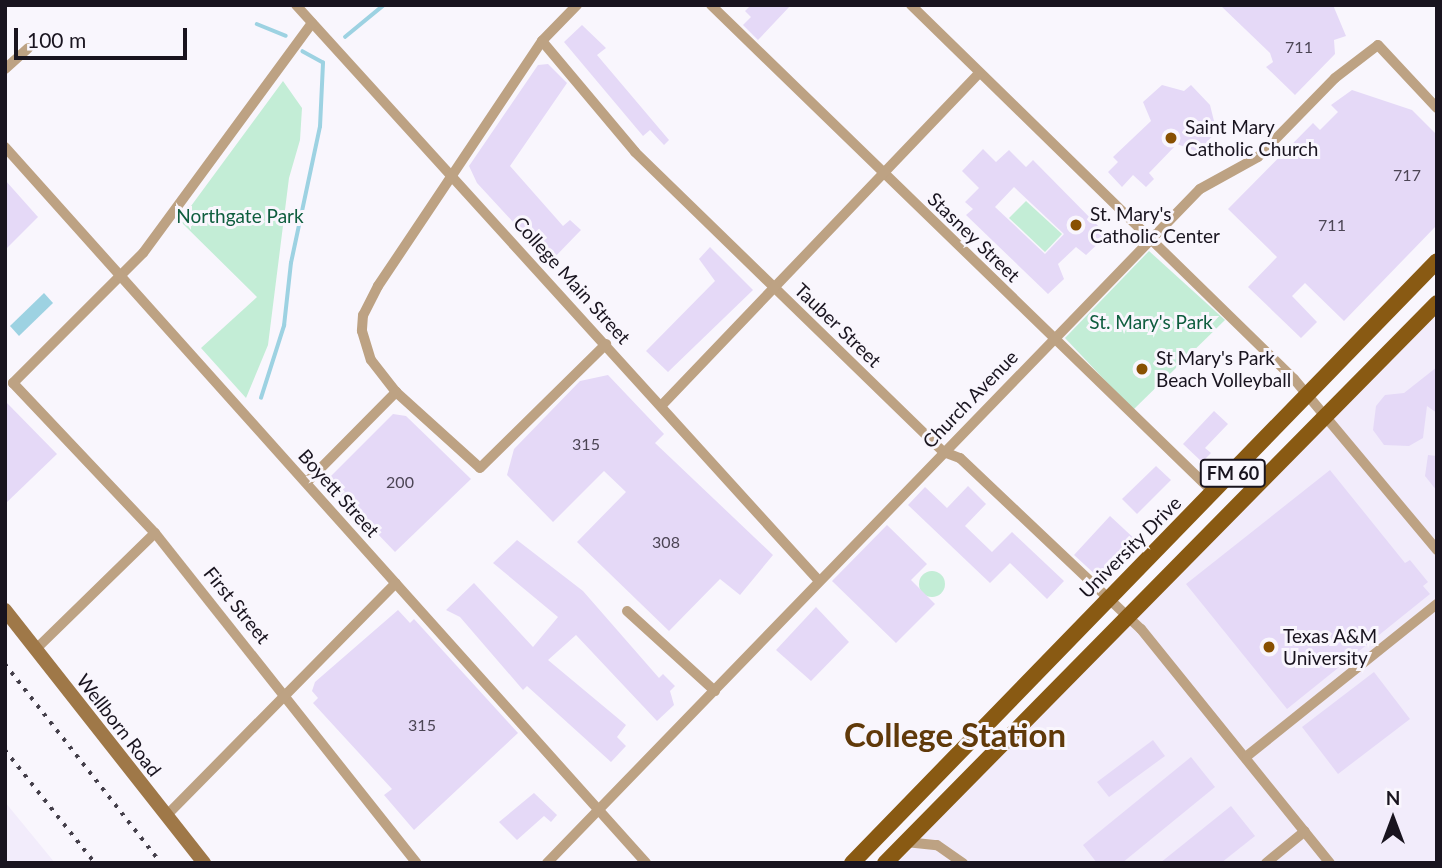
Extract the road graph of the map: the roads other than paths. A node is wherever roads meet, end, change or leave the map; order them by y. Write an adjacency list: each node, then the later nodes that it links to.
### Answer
1 (296, 5): 5 (street, College Main Street)
2 (577, 5): 6 (street)
3 (711, 5): 12 (street, Stasney Street)
4 (911, 5): 9 (street)
5 (312, 23): 13 (street, College Main Street); 16 (street)
6 (542, 41): 13 (street); 17 (street, Tauber Street)
7 (28, 48): 8 (street)
8 (5, 69)
9 (979, 73): 12 (street); 14 (street)
10 (1437, 108): 14 (street, Church Avenue)
11 (5, 147): 16 (street, Boyett Street)
12 (883, 174): 17 (street); 19 (street, Stasney Street)
13 (452, 175): 20 (street, College Main Street); 21 (street)
14 (1150, 239): 19 (street, Church Avenue); 22 (street)
15 (1437, 261): 22 (main road, University Drive / FM 60)
16 (121, 275): 26 (street, Boyett Street); 28 (street, First Street)
17 (774, 287): 23 (street); 25 (street, Tauber Street)
18 (1437, 303): 24 (main road, FM 60)
19 (1054, 337): 25 (street, Church Avenue); 27 (street, Stasney Street)
20 (606, 344): 21 (street); 23 (street, College Main Street)
21 (396, 392): 26 (street)
22 (1307, 395): 24 (street); 27 (main road, University Drive / FM 60)
23 (662, 405): 30 (street, College Main Street)
24 (1324, 415): 29 (street); 36 (main road, FM 60)
25 (944, 452): 30 (street, Church Avenue); 32 (street, Tauber Street)
26 (307, 482): 31 (street, Boyett Street)
27 (1214, 494): 32 (main road, University Drive / FM 60)
28 (155, 533): 37 (street); 39 (street, First Street)
29 (1437, 550)
30 (819, 581): 38 (street, Church Avenue)
31 (396, 583): 39 (street); 41 (street, Boyett Street)
32 (1107, 599): 36 (street, Tauber Street); 49 (main road, University Drive / FM 60)
33 (1437, 604): 40 (street)
34 (5, 610): 37 (main road, Wellborn Road)
35 (627, 611): 38 (street)
36 (1126, 615): 40 (street, Tauber Street); 44 (main road, FM 60)
37 (36, 649): 42 (main road, Wellborn Road)
38 (715, 691): 41 (street, Church Avenue)
39 (286, 692): 42 (street); 46 (street, First Street)
40 (1247, 756): 43 (street, Tauber Street)
41 (600, 809): 47 (street, Church Avenue); 48 (street, Boyett Street)
42 (166, 816): 45 (main road, Wellborn Road)
43 (1305, 831): 52 (street); 53 (street, Tauber Street)
44 (905, 842): 50 (main road, FM 60); 51 (street)
45 (204, 863)
46 (417, 863)
47 (547, 863)
48 (646, 863)
49 (852, 863)
50 (886, 863)
51 (963, 863)
52 (1266, 863)
53 (1331, 863)

